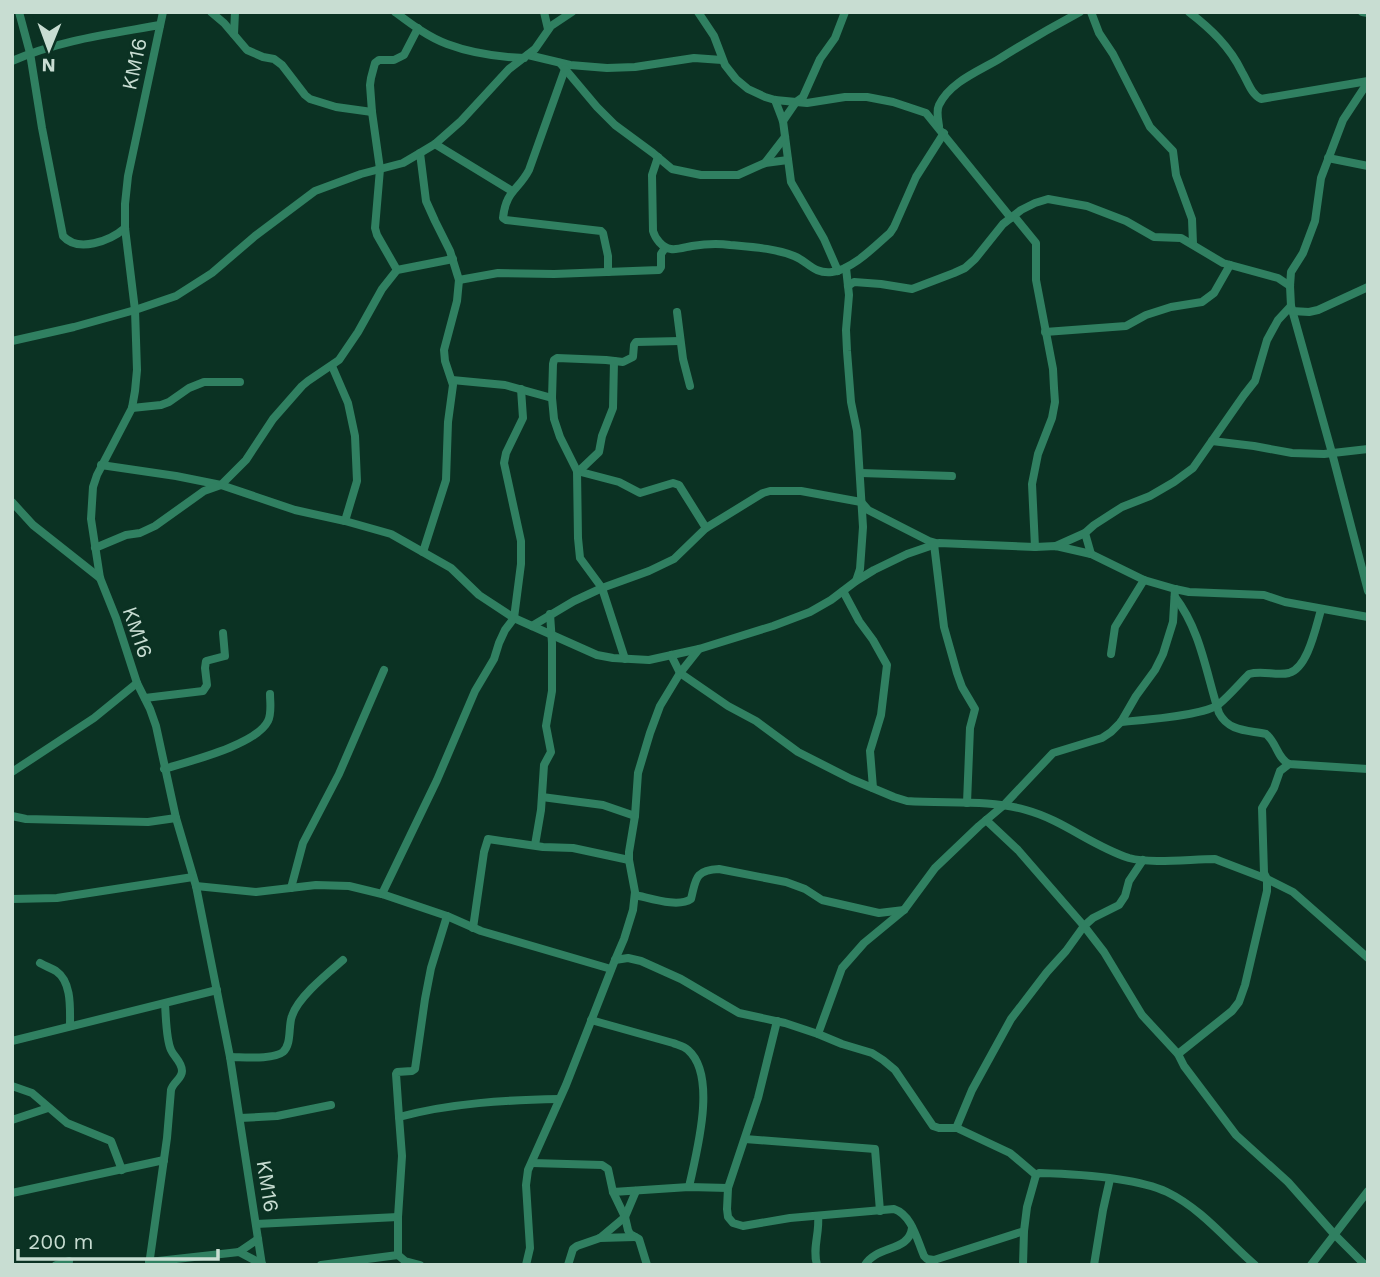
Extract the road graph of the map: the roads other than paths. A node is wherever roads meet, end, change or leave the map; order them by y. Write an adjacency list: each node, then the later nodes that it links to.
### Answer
1 (19, 12): 19 (street)
2 (163, 12): 15 (street, KM16)
3 (211, 12): 18 (street)
4 (235, 12): 18 (street)
5 (395, 12): 16 (street)
6 (544, 12): 17 (street)
7 (572, 12): 17 (street)
8 (698, 12): 22 (street)
9 (845, 12): 28 (street)
10 (1080, 12): 29 (street)
11 (1091, 12): 46 (street)
12 (1189, 12): 26 (street)
13 (1362, 12): 14 (street)
14 (1368, 13)
15 (160, 25): 19 (street); 45 (street, KM16)
16 (418, 28): 21 (street); 30 (street)
17 (548, 29): 20 (street)
18 (234, 34): 30 (street)
19 (30, 53): 23 (street); 45 (street)
20 (526, 56): 21 (street); 24 (street); 25 (street)
21 (508, 57): 25 (street)
22 (722, 60): 24 (street); 27 (street)
23 (12, 61)
24 (562, 66): 37 (street); 43 (street)
25 (509, 69): 35 (street)
26 (1368, 82): 38 (street)
27 (775, 100): 28 (street); 32 (street)
28 (802, 101): 31 (street); 32 (street)
29 (937, 109): 31 (street); 33 (street)
30 (372, 112): 42 (street)
31 (926, 113): 33 (street)
32 (783, 121): 34 (street)
33 (941, 130): 44 (street); 51 (street)
34 (785, 137): 39 (street); 40 (street)
35 (435, 144): 36 (street); 43 (street)
36 (421, 153): 42 (street); 48 (street)
37 (658, 158): 40 (street); 47 (street)
38 (1328, 158): 41 (street); 53 (street)
39 (788, 160): 40 (street); 51 (street)
40 (765, 163)
41 (1368, 166)
42 (380, 169): 50 (street); 60 (street)
43 (512, 191): 52 (street)
44 (1017, 213): 46 (street); 58 (street); 62 (street)
45 (125, 228): 60 (street, KM16)
46 (1193, 244): 49 (street)
47 (665, 247): 51 (street); 52 (street)
48 (453, 259): 50 (street); 55 (street)
49 (1230, 265): 54 (street); 62 (street)
50 (397, 270): 66 (street)
51 (842, 270): 58 (street)
52 (608, 272): 55 (street)
53 (1291, 272): 54 (street); 56 (street)
54 (1278, 278): 56 (street)
55 (459, 280): 67 (street)
56 (1290, 286): 59 (street)
57 (1368, 287): 59 (street)
58 (850, 288): 78 (street)
59 (1292, 308): 73 (street); 75 (street)
60 (135, 310): 63 (street); 72 (street, KM16)
61 (677, 312): 64 (street)
62 (1045, 332): 88 (street)
63 (12, 341)
64 (680, 341): 65 (street); 69 (street)
65 (614, 360): 71 (street); 77 (street)
66 (332, 366): 80 (street); 83 (street)
67 (452, 380): 70 (street); 90 (street)
68 (240, 382): 72 (street)
69 (690, 386)
70 (521, 389): 71 (street); 101 (street)
71 (552, 398): 77 (street)
72 (132, 408): 76 (street, KM16)
73 (1212, 441): 75 (street); 85 (street)
74 (1368, 449): 75 (street)
75 (1332, 453): 97 (street)
76 (101, 465): 80 (street); 89 (street, KM16)
77 (578, 471): 84 (street); 95 (street)
78 (861, 473): 79 (street); 82 (street)
79 (952, 476)
80 (221, 485): 83 (street); 89 (street)
81 (12, 502): 92 (street)
82 (861, 502): 84 (street); 86 (street); 94 (street)
83 (345, 521): 90 (street)
84 (706, 528): 95 (street)
85 (1085, 533): 87 (street); 91 (street)
86 (936, 544): 88 (street); 94 (street); 123 (street)
87 (1056, 546): 88 (street); 91 (street)
88 (1035, 547)
89 (95, 548): 92 (street, KM16)
90 (424, 552): 101 (street)
91 (1091, 554): 93 (street)
92 (100, 578): 112 (street, KM16)
93 (1144, 580): 98 (street); 107 (street)
94 (856, 581): 96 (street)
95 (602, 588): 100 (street); 109 (street)
96 (843, 591): 106 (street); 121 (street)
97 (1368, 591)
98 (1175, 593): 99 (street); 115 (street); 116 (street)
99 (1321, 610): 102 (street); 115 (street)
100 (550, 614): 103 (street); 105 (street)
101 (514, 618): 103 (street); 135 (street)
102 (1368, 618)
103 (531, 626): 105 (street)
104 (223, 633): 114 (street)
105 (551, 633): 109 (street); 122 (street)
106 (699, 649): 108 (street); 111 (street)
107 (1111, 654)
108 (671, 655): 109 (street); 111 (street)
109 (625, 659)
110 (384, 670): 134 (street)
111 (681, 673): 121 (street); 126 (street)
112 (137, 683): 114 (street, KM16); 120 (street)
113 (270, 694): 118 (street)
114 (145, 698): 118 (street, KM16)
115 (1216, 706): 116 (street); 117 (street)
116 (1121, 722): 124 (street)
117 (1289, 764): 119 (street); 132 (street)
118 (164, 769): 127 (street, KM16)
119 (1368, 769)
120 (12, 772)
121 (873, 788): 123 (street)
122 (541, 797): 126 (street); 129 (street)
123 (967, 803): 124 (street)
124 (1004, 805): 128 (street); 131 (street)
125 (12, 816): 127 (street)
126 (635, 816): 130 (street)
127 (176, 818): 133 (street, KM16)
128 (986, 820): 138 (street); 141 (street)
129 (535, 845): 130 (street); 142 (street)
130 (629, 860): 136 (street)
131 (1143, 860): 132 (street); 141 (street)
132 (1267, 879): 144 (street); 156 (street)
133 (194, 882): 134 (street); 137 (street); 149 (street, KM16)
134 (292, 888): 135 (street)
135 (382, 894): 140 (street)
136 (635, 895): 139 (street); 146 (street)
137 (12, 899)
138 (904, 910): 139 (street); 143 (street)
139 (879, 913): 143 (street)
140 (447, 916): 142 (street); 162 (street)
141 (1084, 926): 156 (street); 165 (street)
142 (473, 928): 148 (street)
143 (874, 934): 154 (street)
144 (1368, 958)
145 (343, 960): 157 (street)
146 (615, 960): 148 (street); 152 (street)
147 (40, 963): 153 (street)
148 (611, 969): 151 (street)
149 (217, 990): 150 (street); 157 (street, KM16)
150 (165, 1004): 153 (street); 167 (street)
151 (591, 1020): 159 (street); 172 (street)
152 (777, 1021): 154 (street); 166 (street)
153 (71, 1026): 155 (street)
154 (818, 1034): 165 (street)
155 (12, 1041)
156 (1178, 1054): 185 (street)
157 (230, 1057): 163 (street, KM16)
158 (12, 1086): 161 (street)
159 (559, 1099): 162 (street); 168 (street)
160 (331, 1105): 163 (street)
161 (48, 1108): 164 (street); 169 (street)
162 (400, 1117): 180 (street)
163 (240, 1118): 182 (street, KM16)
164 (12, 1119)
165 (957, 1128): 170 (street)
166 (746, 1139): 173 (street); 178 (street)
167 (164, 1160): 169 (street); 193 (street)
168 (532, 1163): 176 (street); 198 (street)
169 (122, 1170): 177 (street)
170 (1036, 1175): 171 (street); 184 (street)
171 (1110, 1179): 204 (street); 205 (street)
172 (690, 1187): 173 (street); 174 (street)
173 (728, 1188): 179 (street)
174 (636, 1191): 176 (street); 181 (street)
175 (1368, 1191): 185 (street)
176 (613, 1192): 181 (street)
177 (12, 1193)
178 (880, 1210): 179 (street); 183 (street)
179 (818, 1216): 201 (street)
180 (398, 1217): 182 (street); 190 (street)
181 (625, 1217): 186 (street); 187 (street)
182 (256, 1224): 188 (street, KM16)
183 (912, 1228): 192 (street); 202 (street)
184 (1024, 1231): 192 (street); 203 (street)
185 (1334, 1234): 206 (street); 207 (street)
186 (636, 1237): 187 (street); 200 (street)
187 (600, 1238): 199 (street)
188 (258, 1239): 189 (street); 194 (street, KM16)
189 (239, 1252): 193 (street); 194 (street)
190 (398, 1255): 195 (street); 197 (street)
191 (69, 1261): 196 (street)
192 (934, 1262)
193 (149, 1263)
194 (262, 1264)
195 (415, 1264)
196 (56, 1265)
197 (321, 1265)
198 (526, 1265)
199 (568, 1265)
200 (647, 1265)
201 (817, 1265)
202 (864, 1265)
203 (1023, 1265)
204 (1094, 1265)
205 (1255, 1265)
206 (1311, 1265)
207 (1365, 1265)

